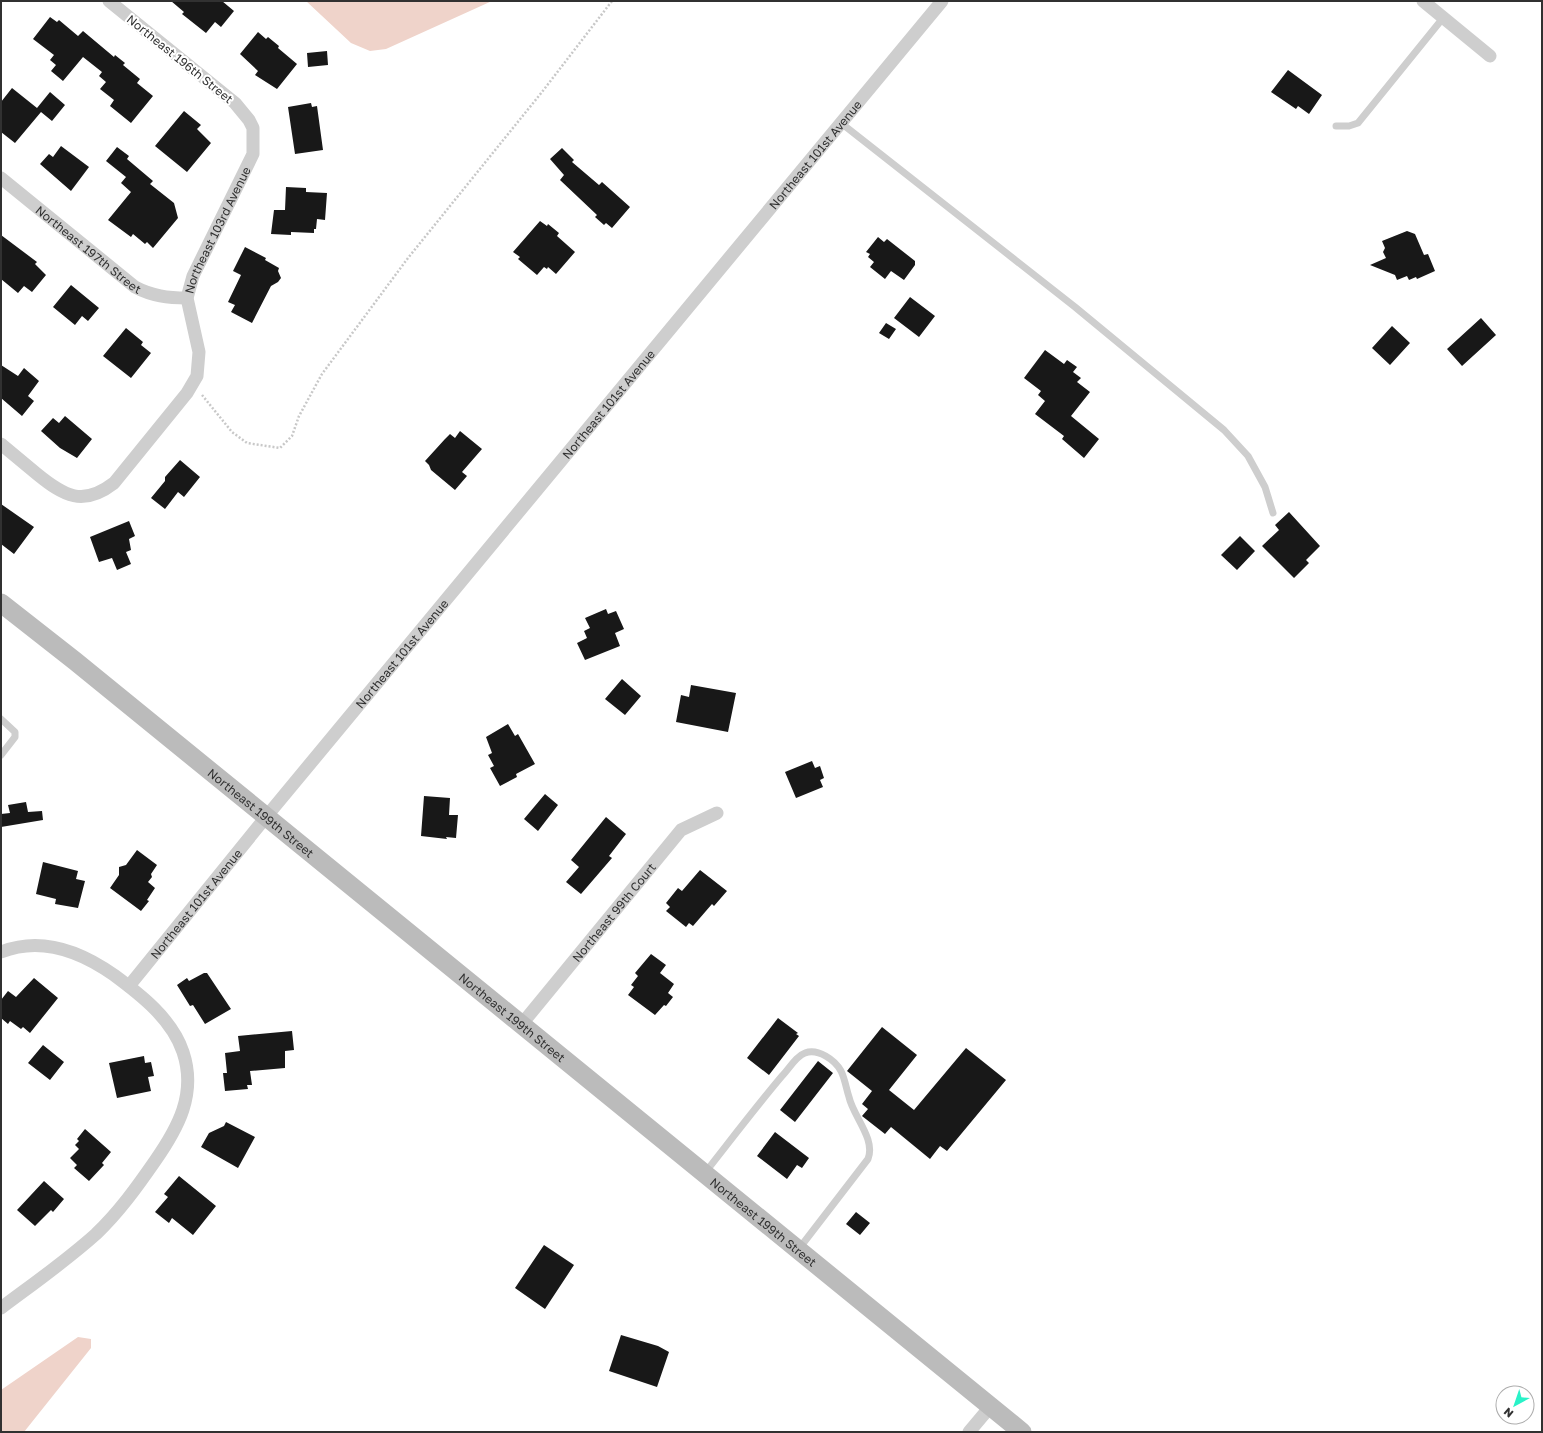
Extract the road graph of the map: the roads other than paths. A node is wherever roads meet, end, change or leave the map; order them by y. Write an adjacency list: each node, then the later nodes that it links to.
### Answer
1 (109, 1): 6 (street, Northeast 196th Street)
2 (942, 1): 7 (street, Northeast 101st Avenue)
3 (1423, 1): 4 (street)
4 (1444, 18): 5 (street); 8 (lane)
5 (1490, 56)
6 (249, 120): 10 (street, Northeast 103rd Avenue)
7 (841, 123): 12 (lane); 17 (street, Northeast 101st Avenue)
8 (1336, 126)
9 (1, 178): 10 (street, Northeast 197th Street)
10 (187, 298): 11 (street, Northeast 103rd Avenue)
11 (1, 444)
12 (1273, 513)
13 (1, 603): 17 (main road, Northeast 199th Street)
14 (1, 719): 15 (lane)
15 (1, 755)
16 (717, 813): 20 (street, Northeast 99th Court)
17 (266, 817): 19 (street, Northeast 101st Avenue); 20 (main road, Northeast 199th Street)
18 (1, 952): 19 (street)
19 (129, 986): 23 (street)
20 (521, 1025): 21 (main road, Northeast 199th Street)
21 (704, 1174): 22 (main road, Northeast 199th Street); 22 (lane)
22 (798, 1250): 24 (main road, Northeast 199th Street)
23 (1, 1308)
24 (990, 1406): 25 (street); 26 (main road, Northeast 199th Street)
25 (969, 1432)
26 (1022, 1432)

